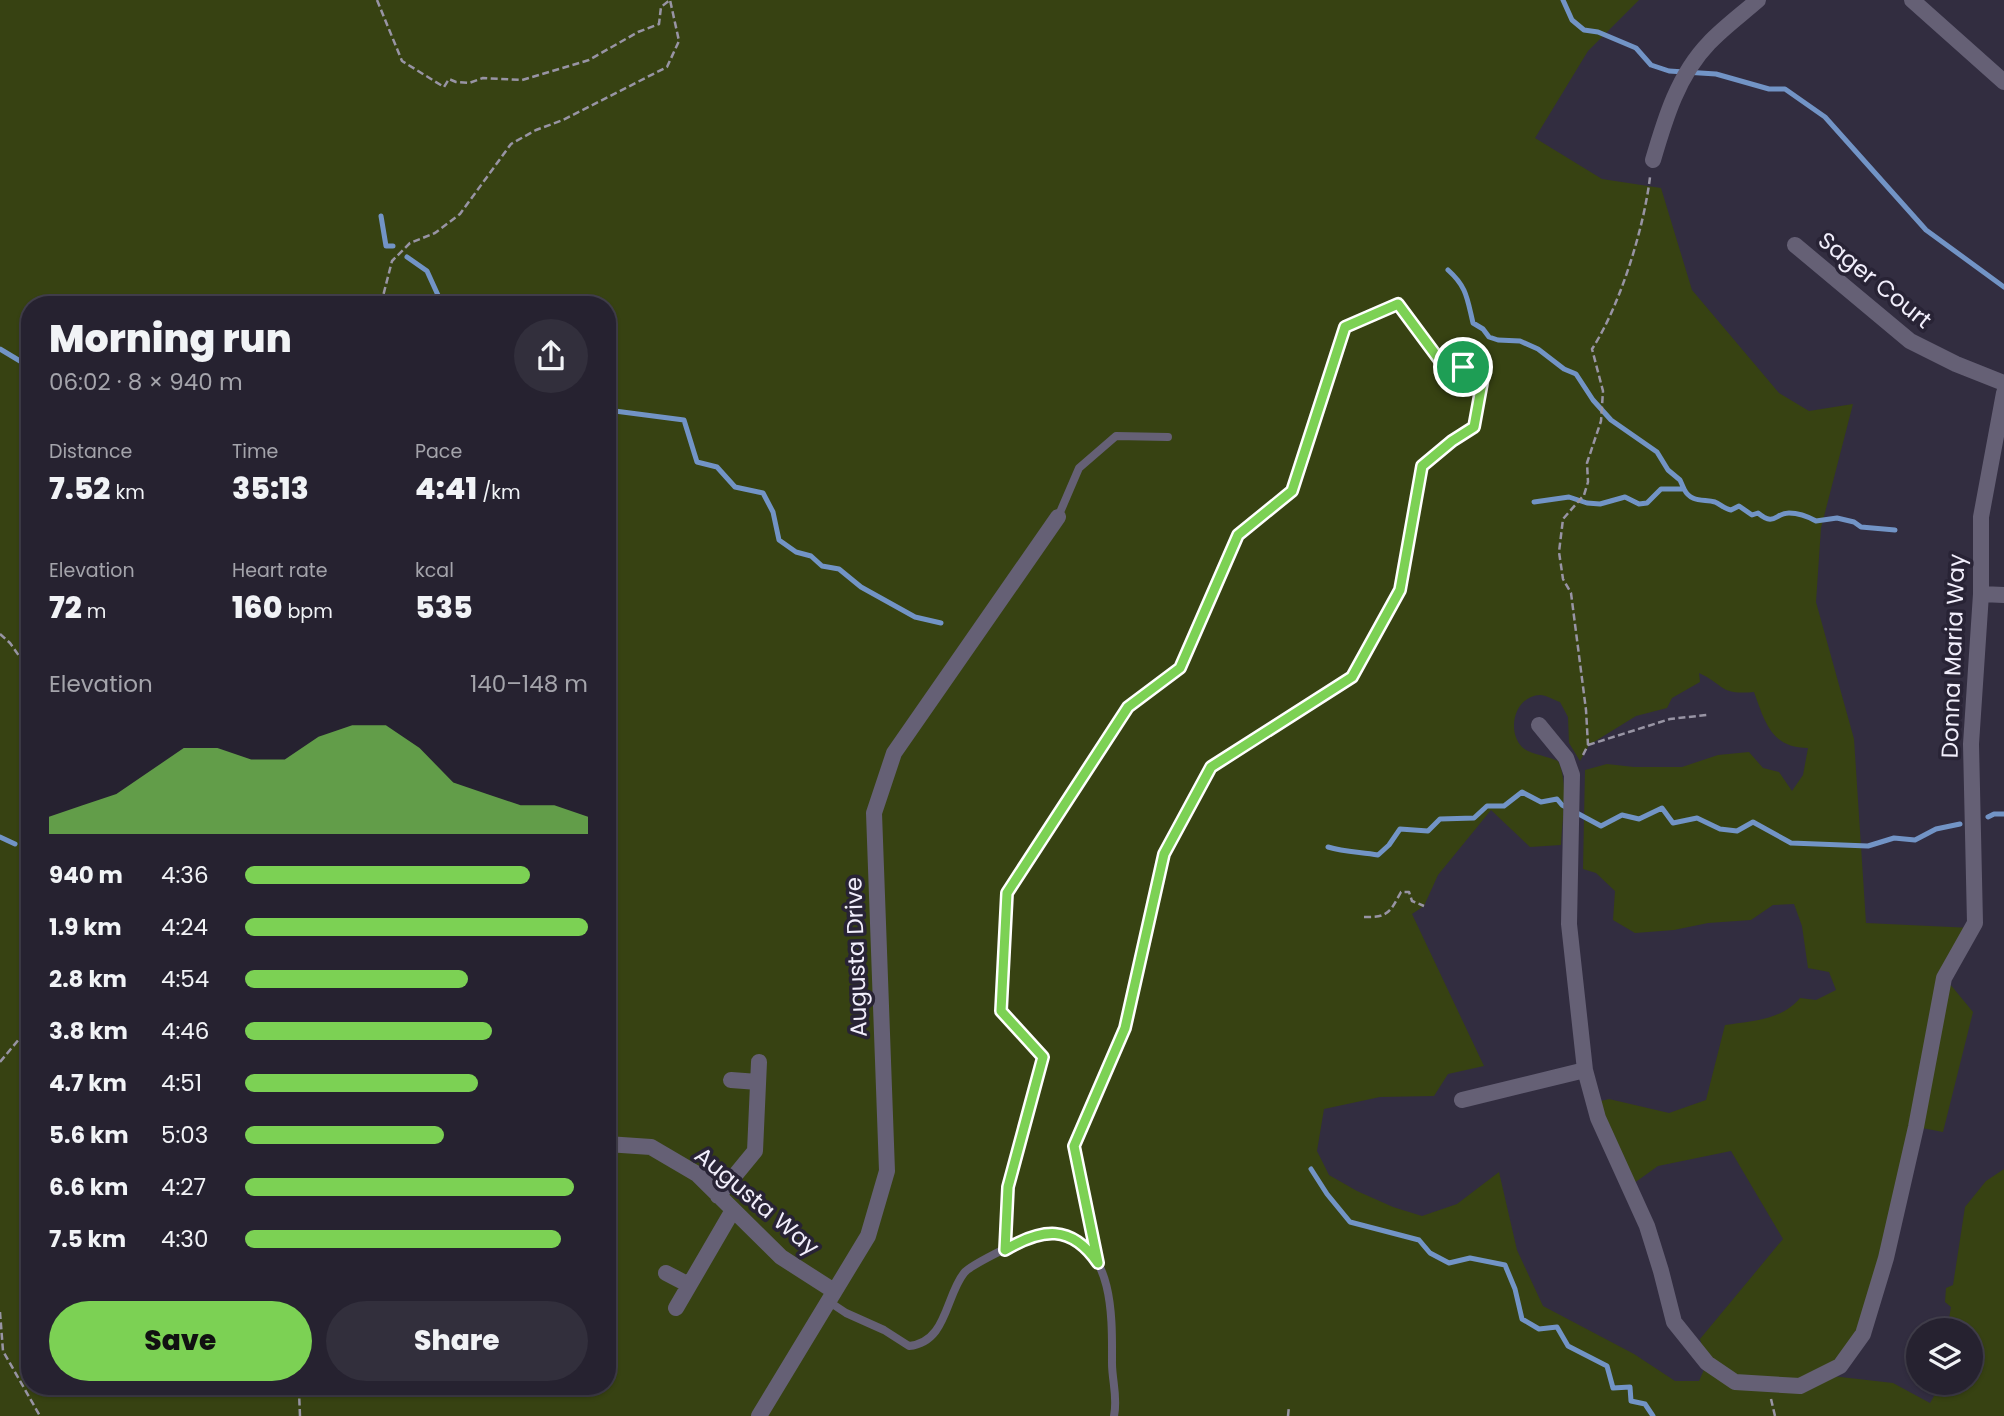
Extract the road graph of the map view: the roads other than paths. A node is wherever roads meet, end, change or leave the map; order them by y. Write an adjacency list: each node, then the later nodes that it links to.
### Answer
1 (1758, 0): 4 (street)
2 (1912, 0): 3 (street)
3 (2004, 82)
4 (1653, 160)
5 (1795, 245): 6 (street, Sager Court)
6 (2004, 383)
7 (2004, 393): 10 (street, Donna Maria Way)
8 (1168, 437): 9 (lane)
9 (1058, 517): 25 (street, Augusta Drive)
10 (1981, 594): 11 (street); 14 (street, Donna Maria Way)
11 (2004, 595)
12 (1539, 726): 14 (street)
13 (759, 1062): 16 (street)
14 (1585, 1070): 17 (street)
15 (731, 1080): 16 (street)
16 (758, 1082): 19 (street)
17 (1462, 1100)
18 (616, 1145): 19 (street, Augusta Way)
19 (718, 1196): 20 (street, Augusta Way)
20 (733, 1210): 24 (street); 25 (street, Augusta Way)
21 (1005, 1250): 22 (lane); 22 (lane); 25 (lane)
22 (1098, 1263): 28 (lane)
23 (666, 1273): 24 (street)
24 (689, 1284): 26 (street)
25 (831, 1296): 27 (street, Augusta Drive)
26 (676, 1308)
27 (759, 1416)
28 (1114, 1416)

